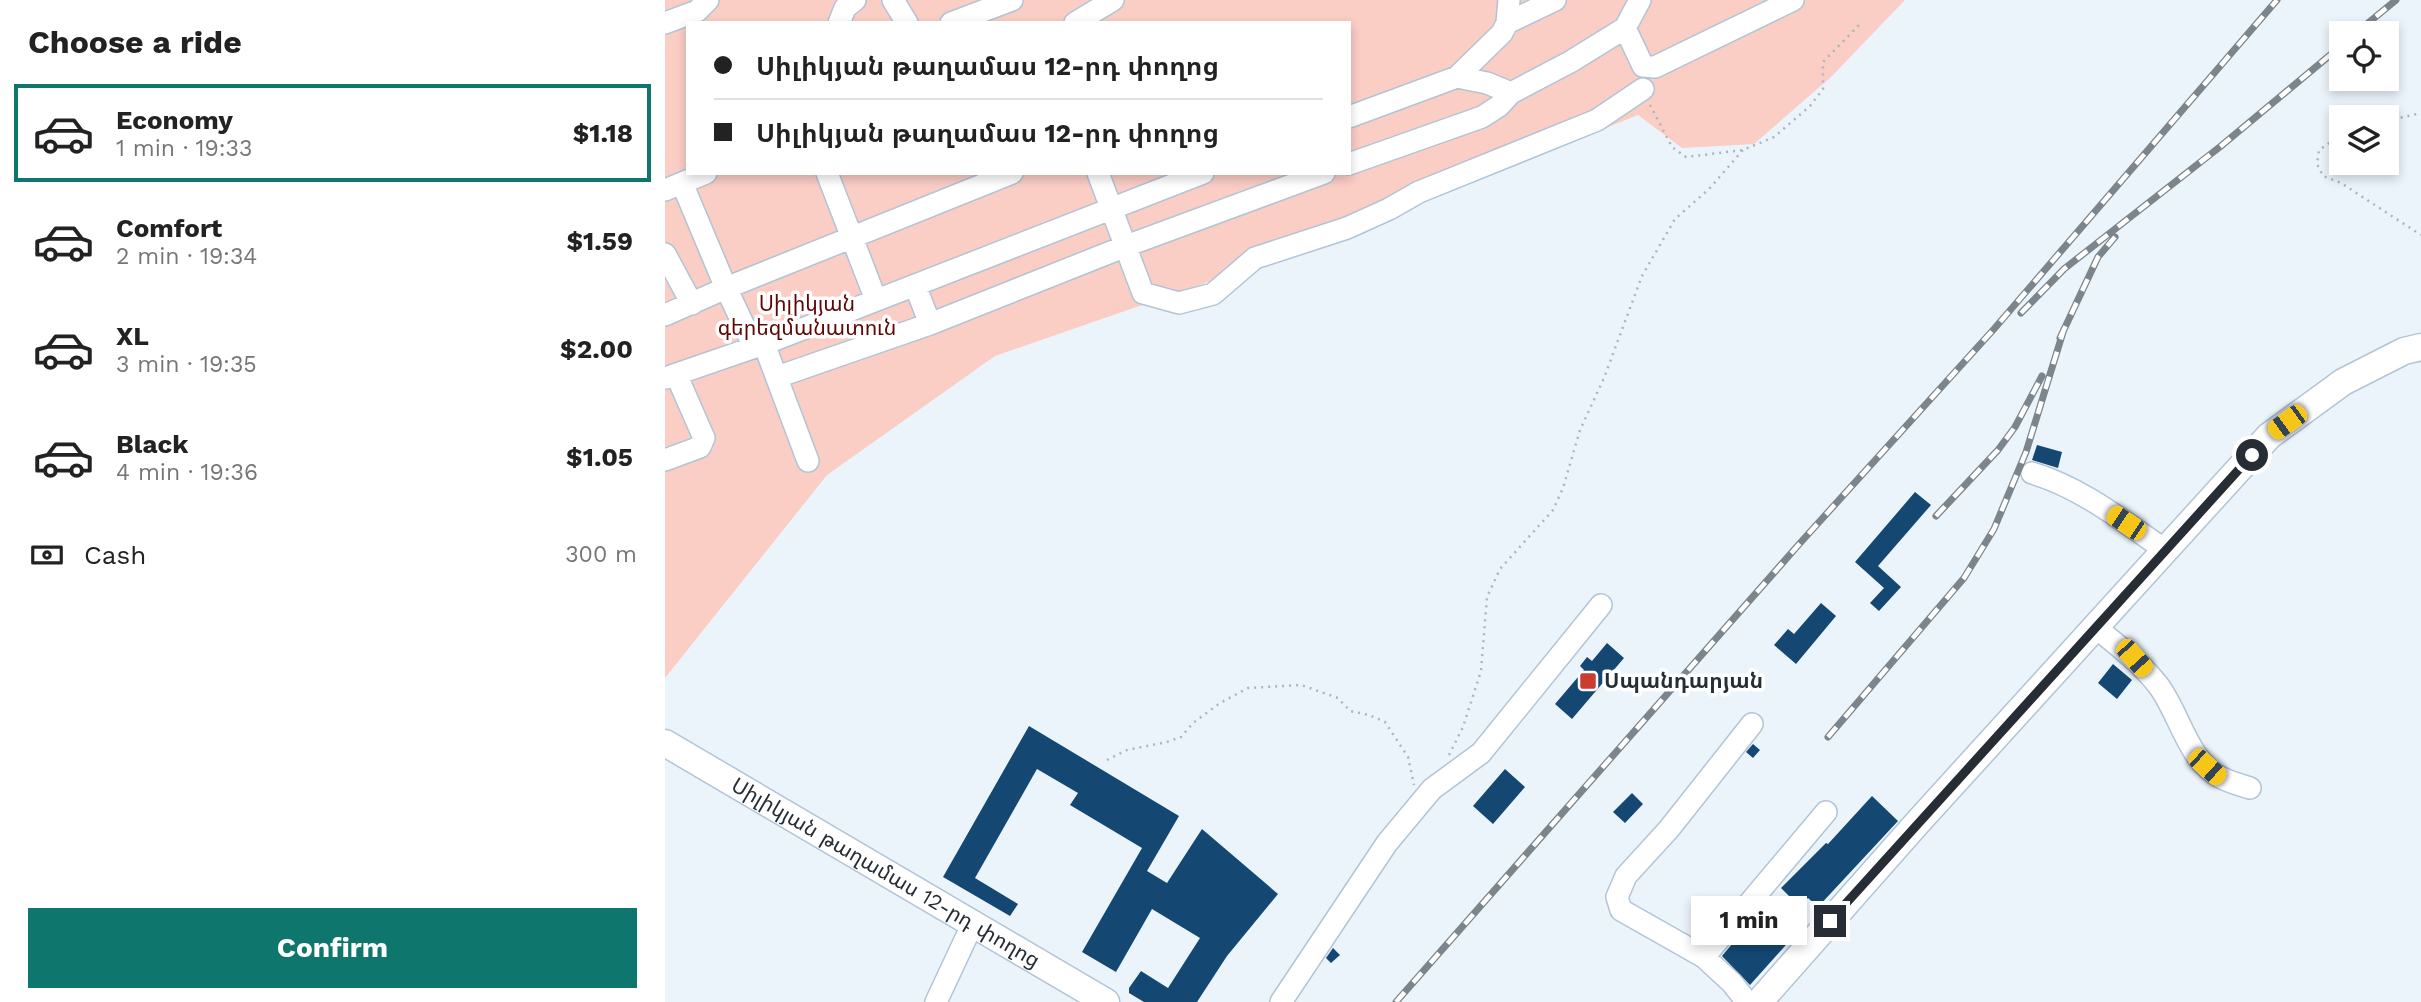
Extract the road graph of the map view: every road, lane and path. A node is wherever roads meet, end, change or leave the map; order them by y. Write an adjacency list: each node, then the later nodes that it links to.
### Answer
1 (708, 0): 14 (lane)
2 (855, 0): 10 (lane)
3 (893, 0): 11 (lane)
4 (1012, 0): 12 (lane)
5 (1509, 0): 15 (lane)
6 (1555, 0): 15 (lane)
7 (1640, 0): 17 (lane)
8 (1793, 0): 17 (lane)
9 (1106, 11): 13 (lane)
10 (840, 21)
11 (906, 21)
12 (956, 21)
13 (1080, 21)
14 (665, 23)
15 (1507, 23): 18 (lane)
16 (1860, 23): 25 (path)
17 (1625, 28): 20 (lane)
18 (1457, 77): 20 (lane); 22 (lane)
19 (1643, 89): 25 (path); 37 (lane)
20 (1511, 93): 26 (lane)
21 (2421, 113): 23 (path)
22 (1351, 116)
23 (2399, 118)
24 (2329, 143): 35 (path)
25 (1743, 150): 58 (path)
26 (1351, 163)
27 (701, 175): 33 (lane)
28 (828, 175): 36 (lane)
29 (1007, 175): 36 (lane)
30 (1099, 175): 34 (lane)
31 (1198, 175): 34 (lane)
32 (1319, 175): 37 (lane)
33 (673, 187): 40 (lane)
34 (1111, 209): 37 (lane); 39 (lane)
35 (2421, 235)
36 (851, 238): 40 (lane); 41 (lane)
37 (1126, 246): 44 (lane)
38 (665, 254): 42 (lane)
39 (915, 285): 41 (lane); 44 (lane)
40 (726, 288): 42 (lane); 45 (lane)
41 (876, 300): 45 (lane)
42 (692, 304): 43 (lane)
43 (665, 315)
44 (930, 324): 48 (lane)
45 (759, 345): 47 (lane); 48 (lane)
46 (2421, 348): 52 (main road)
47 (670, 376): 49 (lane)
48 (777, 377): 50 (lane)
49 (665, 460)
50 (808, 461)
51 (2032, 473): 52 (lane)
52 (2165, 550): 54 (main road)
53 (1601, 605): 58 (lane)
54 (2095, 627): 59 (lane); 68 (main road)
55 (1752, 724): 63 (lane)
56 (665, 743): 62 (main road, Սիլիկյան թաղամաս 12-րդ փողոց)
57 (1107, 760): 60 (path)
58 (1433, 789): 60 (lane)
59 (2250, 789)
60 (1418, 806): 66 (lane)
61 (1826, 812): 63 (lane)
62 (973, 923): 64 (lane); 65 (main road, Սիլիկյան թաղամաս 12-րդ փողոց)
63 (1704, 957): 67 (lane)
64 (936, 1002)
65 (1106, 1002)
66 (1281, 1002)
67 (1747, 1002)
68 (1759, 1002)

